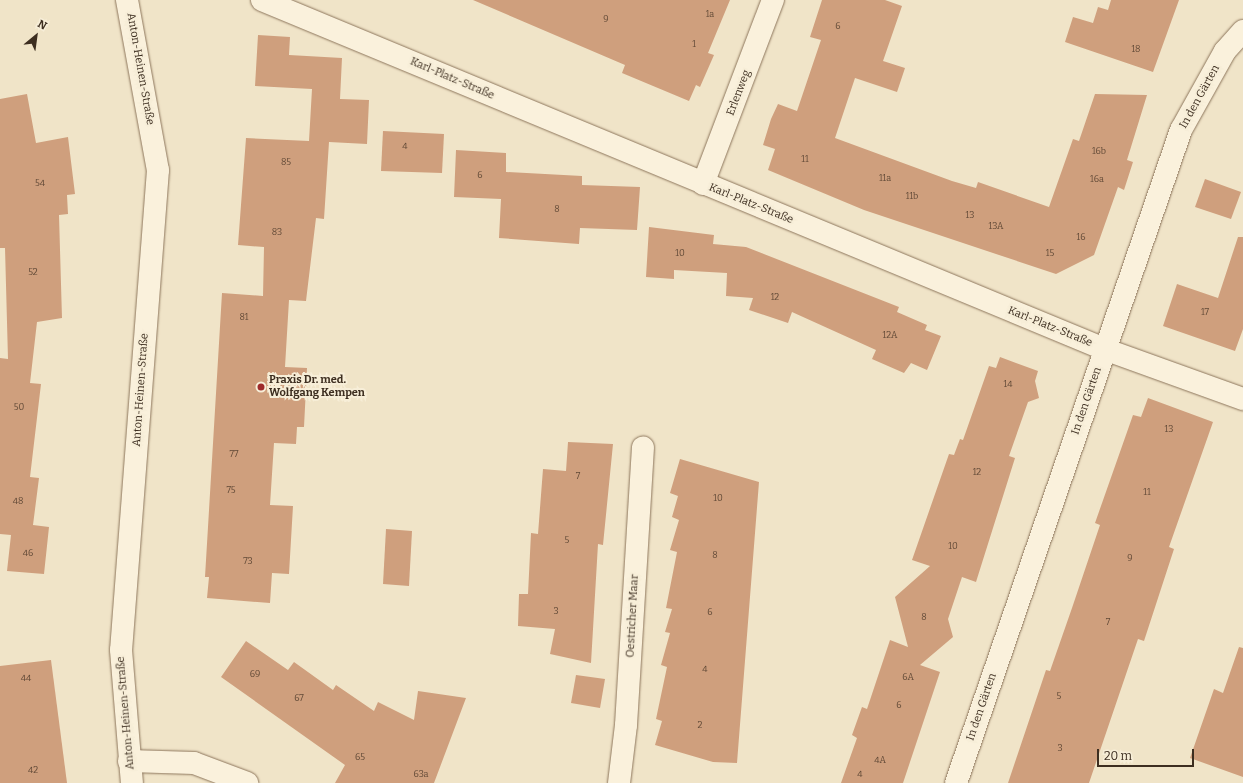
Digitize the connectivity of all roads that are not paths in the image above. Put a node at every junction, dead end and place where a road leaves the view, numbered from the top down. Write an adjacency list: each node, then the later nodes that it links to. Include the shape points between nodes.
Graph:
1 (127, 0): 9 (street, Anton-Heinen-Straße, via 158,170 121,650)
2 (262, 0): 5 (street, Karl-Platz-Straße)
3 (773, 0): 5 (street, Erlenweg)
4 (1243, 30): 6 (street, In den Gärten, via 1225,52 1181,130)
5 (703, 184): 6 (street, Karl-Platz-Straße)
6 (1104, 349): 7 (street, Karl-Platz-Straße); 13 (street, In den Gärten)
7 (1243, 399)
8 (643, 448): 12 (street, Oestricher Maar, via 626,725)
9 (129, 761): 10 (street, Anton-Heinen-Straße); 11 (street, via 194,762)
10 (132, 783)
11 (247, 783)
12 (619, 783)
13 (956, 783)

